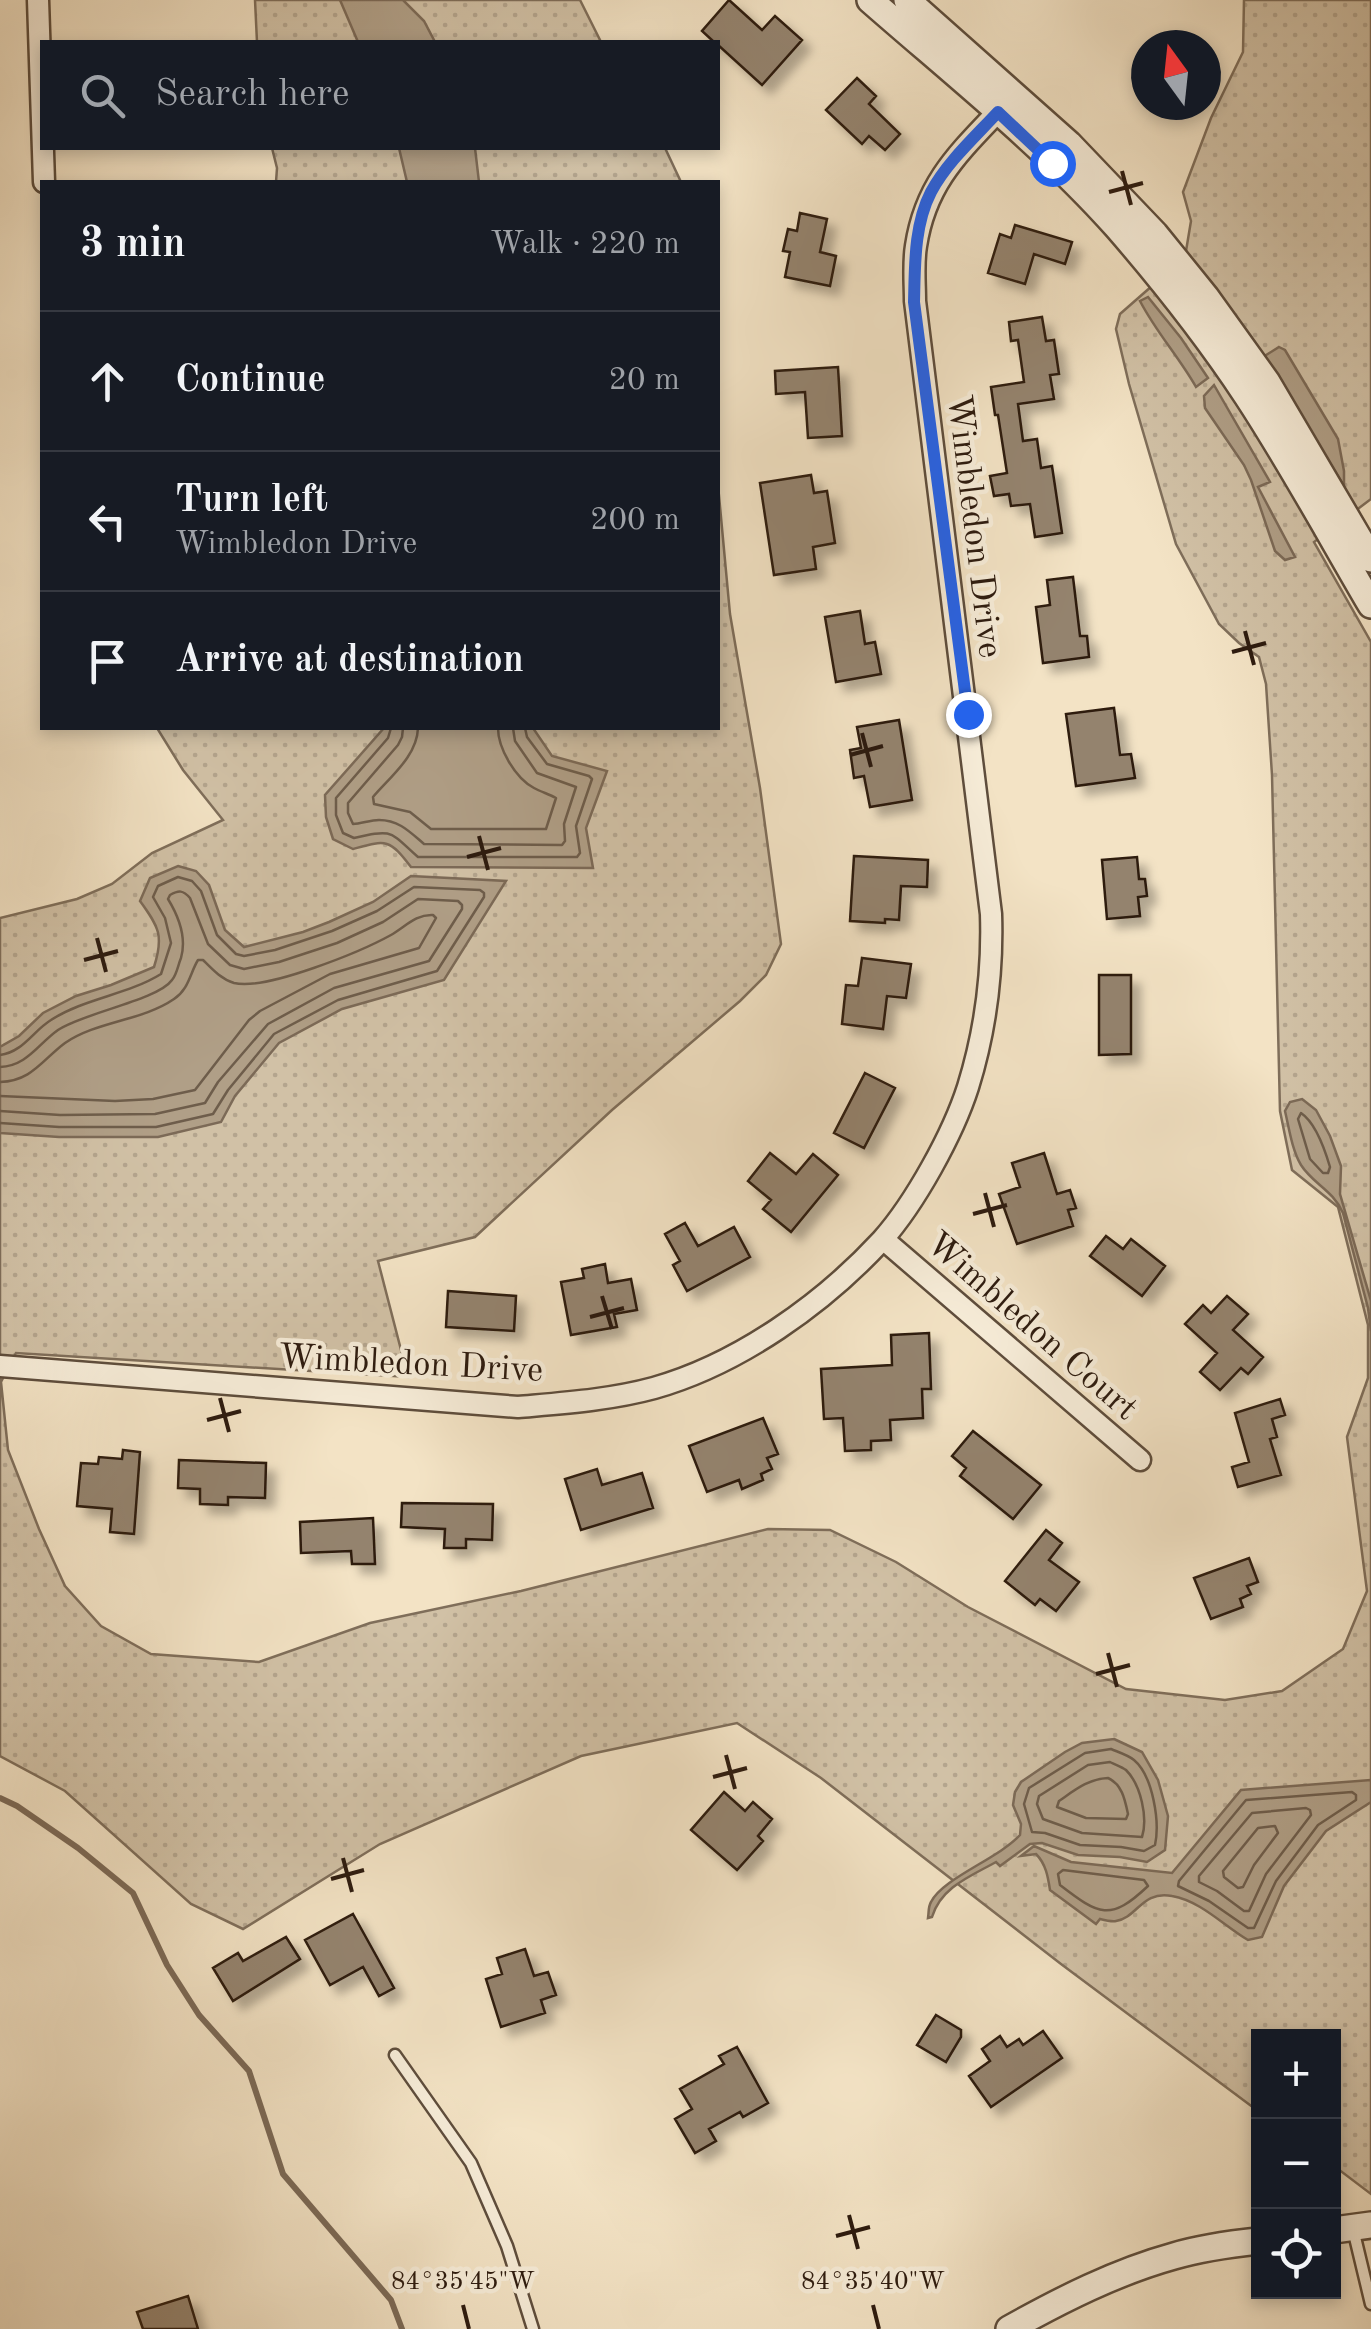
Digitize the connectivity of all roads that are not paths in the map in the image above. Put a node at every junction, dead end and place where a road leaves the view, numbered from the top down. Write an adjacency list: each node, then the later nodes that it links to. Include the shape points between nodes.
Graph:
1 (38, 0): 4 (street)
2 (870, 0): 5 (street)
3 (908, 0): 5 (street)
4 (40, 61)
5 (1006, 103): 8 (street, via 1110,184 1206,296 1267,382); 9 (street, via 1188,314 1247,396); 10 (street, Wimbledon Drive, via 931,192 915,250 914,302 993,964 967,1091 944,1144)
6 (43, 150): 7 (street)
7 (44, 180)
8 (1371, 559)
9 (1371, 605)
10 (883, 1239): 11 (street, Wimbledon Drive, via 810,1307 762,1340 656,1388 602,1399 518,1407); 12 (street, Wimbledon Court)
11 (0, 1366)
12 (1140, 1460)
13 (395, 2055): 18 (lane, via 470,2163 507,2246)
14 (1352, 2228): 16 (lane)
15 (1251, 2241): 17 (street, via 1156,2262)
16 (1371, 2304)
17 (1022, 2326)
18 (533, 2329)

